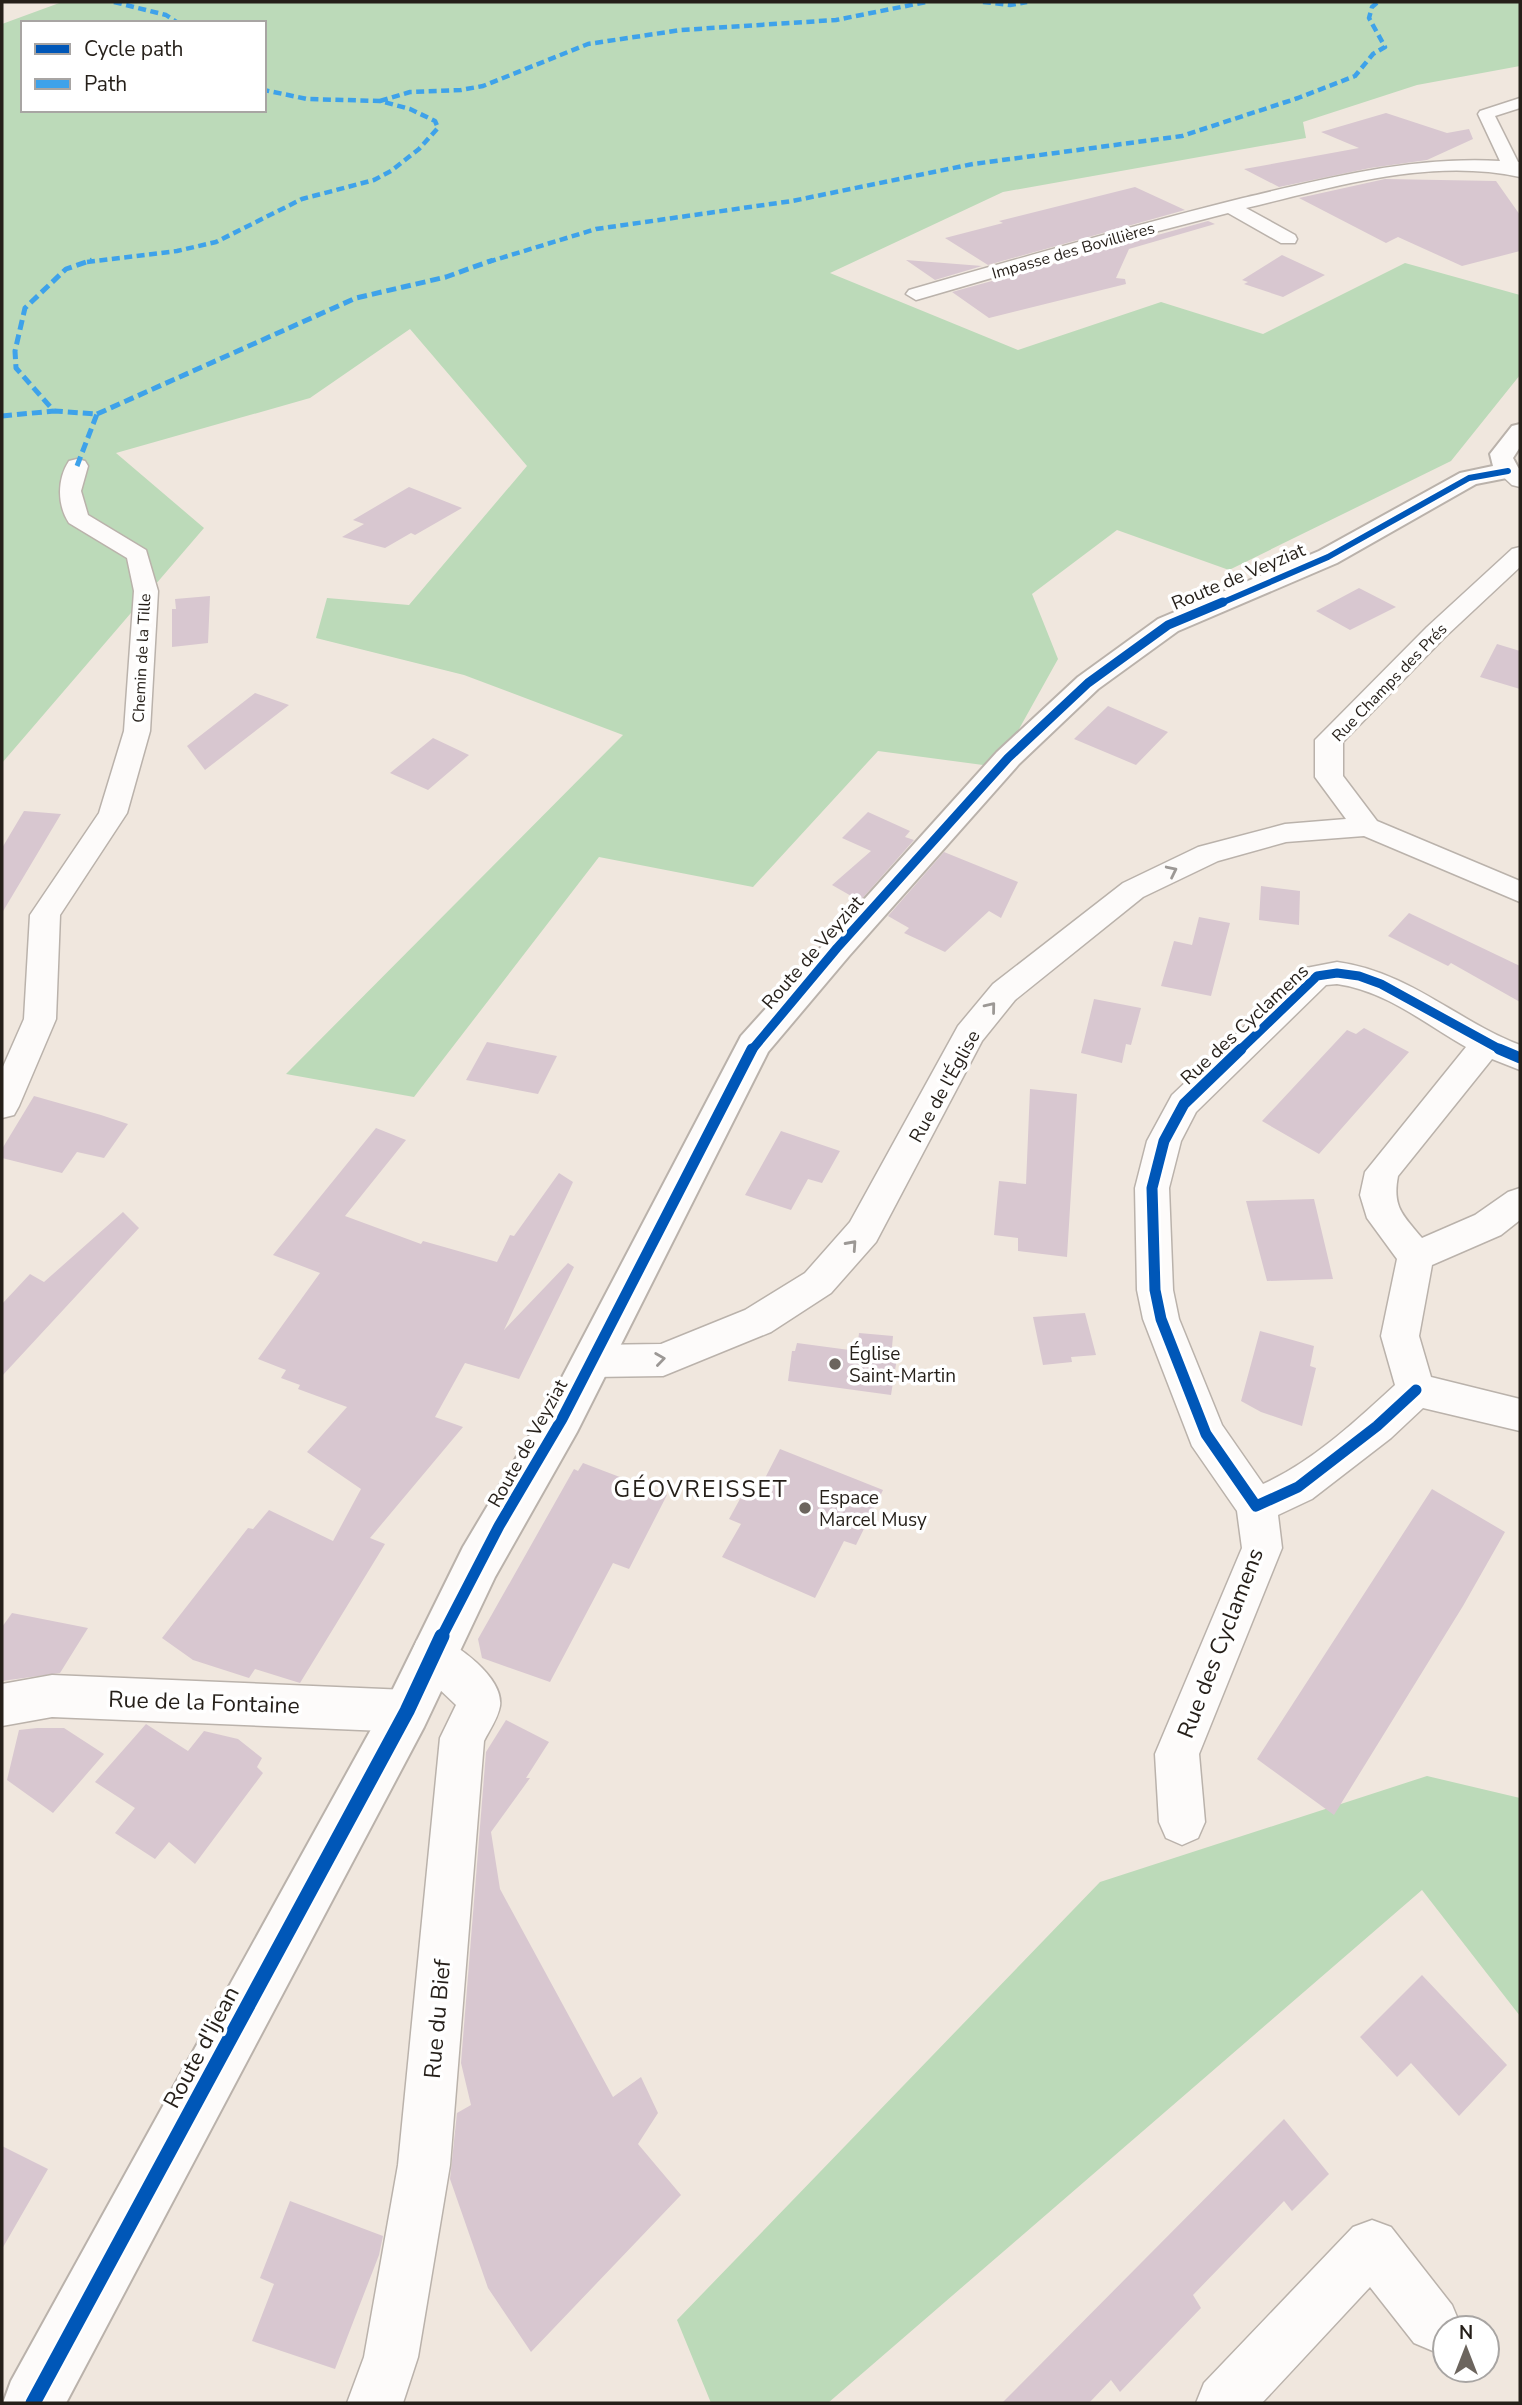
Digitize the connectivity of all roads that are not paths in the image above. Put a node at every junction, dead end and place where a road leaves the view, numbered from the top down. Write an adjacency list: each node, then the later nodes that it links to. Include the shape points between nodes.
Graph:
1 (1520, 103): 2 (street, via 1486,114)
2 (1518, 169): 3 (street, Impasse des Bovillières, via 1447,167 1360,175)
3 (1230, 207): 4 (street); 5 (street, Impasse des Bovillières)
4 (1288, 239)
5 (916, 294)
6 (1520, 431): 8 (street, Route de Veyziat, via 1501,458)
7 (77, 466): 14 (street, Chemin de la Tille, via 70,491 77,518 138,555 141,567 146,591 137,731 113,813 45,915 40,1019)
8 (1514, 476): 17 (street, Route de Veyziat, via 1469,478 1328,557 1168,625 1088,682 1008,758 754,1045)
9 (1520, 554): 10 (street, Rue Champs des Prés, via 1329,740 1329,777)
10 (1367, 827): 11 (street); 17 (street, Rue de l'Église, one-way to 10, via 663,1360 758,1321 818,1283 863,1232 969,1034 1004,992 1133,890 1208,854 1285,833)
11 (1520, 891)
12 (1486, 1044): 13 (street, Rue des Cyclamens); 16 (street, via 1382,1172 1377,1195 1385,1218); 20 (street, Rue des Cyclamens, via 1378,982 1329,972 1317,976 1184,1104 1164,1141 1152,1188 1155,1290 1161,1320 1206,1434)
13 (1520, 1058)
14 (2, 1106)
15 (1520, 1202): 16 (street, via 1488,1225)
16 (1416, 1256): 18 (street, via 1400,1336)
17 (592, 1361): 21 (street, Route de Veyziat)
18 (1416, 1390): 19 (street); 20 (street, via 1298,1487)
19 (1520, 1415)
20 (1256, 1506): 24 (street, Rue des Cyclamens, via 1262,1548 1177,1754)
21 (432, 1654): 23 (street, Route de Veyziat); 27 (street, Rue du Bief, via 478,1694 478,1708 462,1738 424,2165 391,2357)
22 (2, 1705): 23 (street, Rue de la Fontaine, via 52,1696)
23 (407, 1711): 26 (street, Route d'Ijean)
24 (1182, 1822)
25 (1431, 2320): 28 (street, via 1372,2246)
26 (33, 2403)
27 (375, 2403)
28 (1224, 2403)

